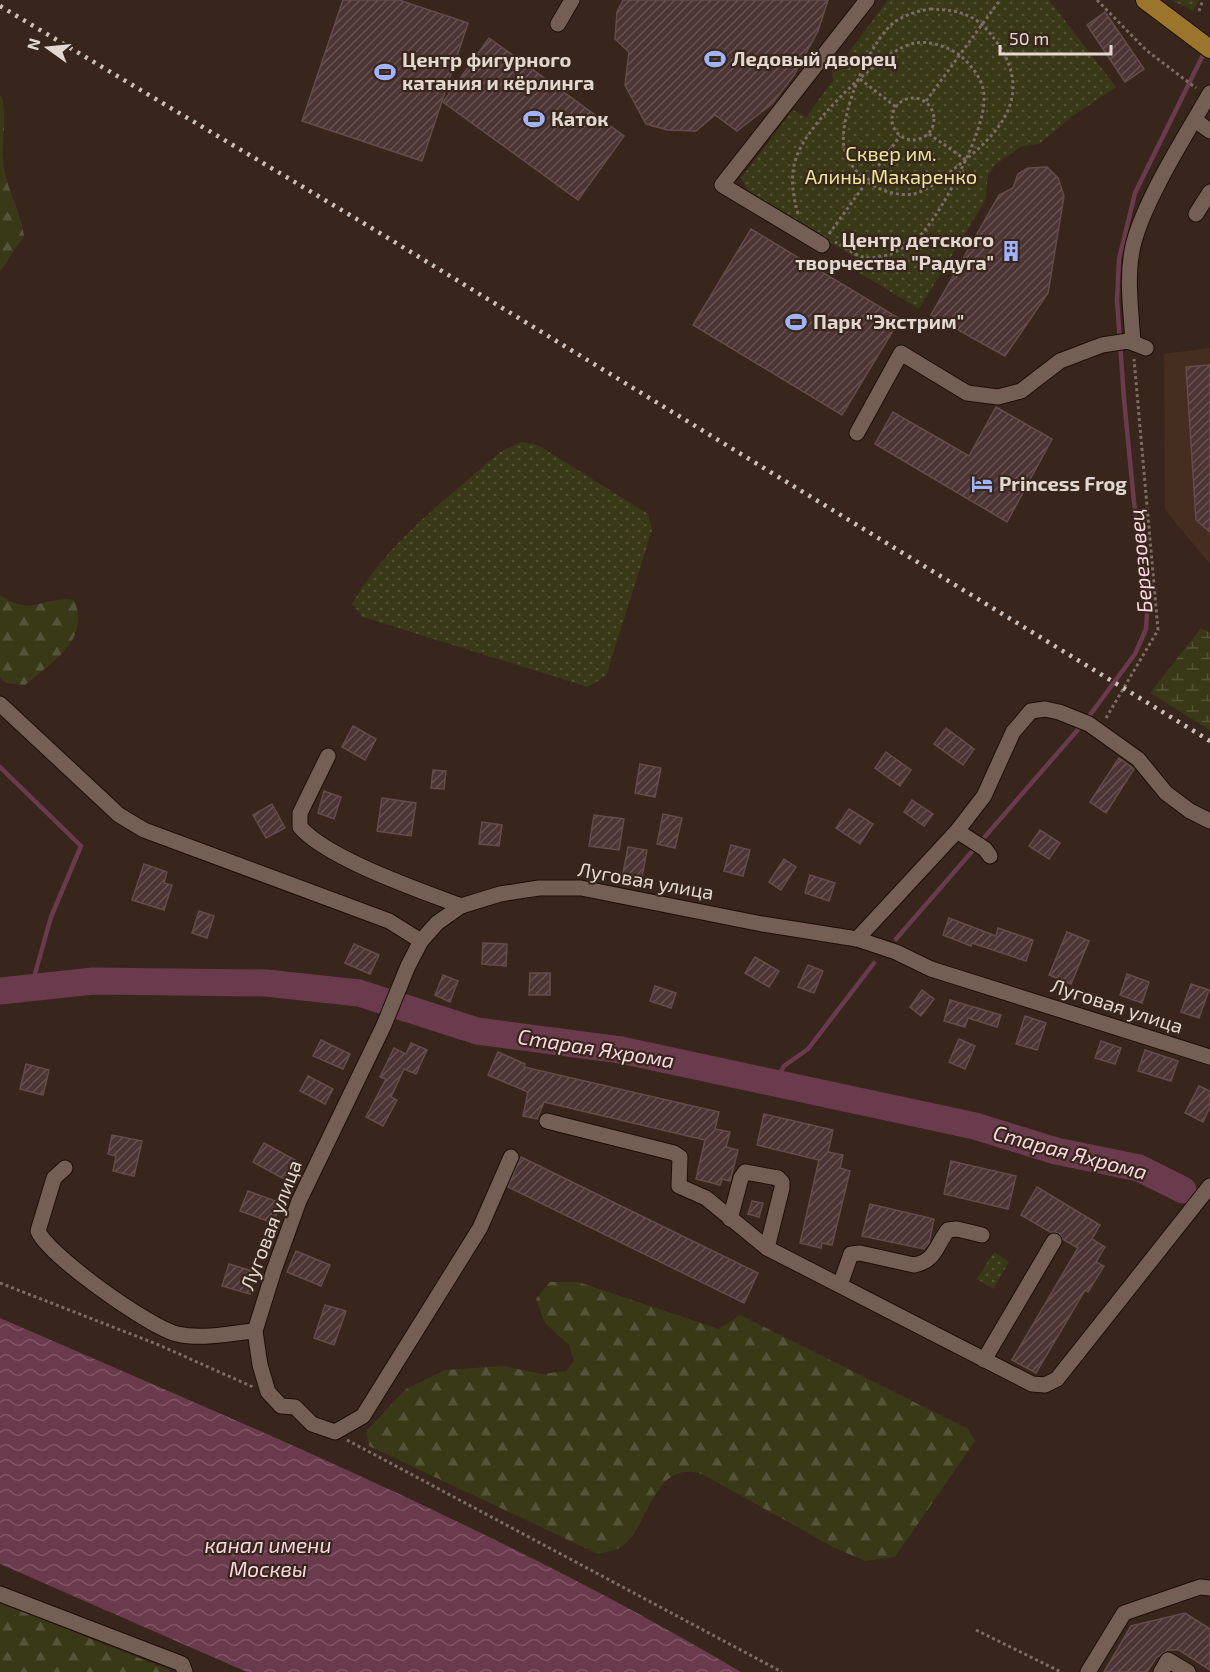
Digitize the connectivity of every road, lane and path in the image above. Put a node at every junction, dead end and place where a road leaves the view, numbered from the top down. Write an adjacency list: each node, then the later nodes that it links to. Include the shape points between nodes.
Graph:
1 (572, 0): 9 (street)
2 (867, 0): 26 (street, via 722,185)
3 (1000, 0): 8 (path)
4 (1097, 0): 13 (path, via 1146,50)
5 (1145, 0): 10 (main road)
6 (1203, 0): 7 (path)
7 (1199, 11)
8 (983, 23): 11 (path); 12 (path, via 953,10 911,13 895,21 881,35 867,55); 21 (path, via 1012,66 1012,93 998,131)
9 (558, 24)
10 (1205, 45)
11 (961, 55): 12 (path, via 929,43 914,43); 15 (path); 21 (path, via 983,86 984,101)
12 (860, 79): 16 (path); 22 (path, via 849,107 844,147 850,163); 25 (path, via 820,119 794,160 792,184)
13 (1194, 87)
14 (1210, 93): 17 (street)
15 (926, 101): 16 (path, via 912,98); 19 (path, via 935,117)
16 (896, 107): 20 (path, via 892,118)
17 (1195, 120): 18 (street); 27 (street, via 1153,198 1134,244 1129,276)
18 (1210, 131)
19 (929, 134): 20 (path, via 918,140); 21 (path)
20 (900, 136): 22 (path)
21 (966, 160): 22 (path, via 912,194 894,193); 22 (path, via 923,232 902,248 863,257 827,237)
22 (868, 182)
23 (1210, 192): 24 (street)
24 (1196, 214)
25 (801, 223)
26 (822, 245)
27 (1136, 344): 28 (street, via 1102,345 1060,361 1021,391 998,397 967,393 901,353); 30 (path, via 1158,630 1109,715)
28 (857, 433)
29 (0, 704): 37 (street, via 119,815 144,830 389,921)
30 (1088, 724): 32 (street, via 1138,759 1166,794); 33 (street, via 1045,709 1031,711 1013,732 984,795)
31 (328, 756): 35 (street, via 300,813 300,827 312,841 402,884)
32 (1210, 821)
33 (957, 831): 34 (street); 36 (street)
34 (983, 849)
35 (461, 906): 36 (street, Луговая улица, via 539,888 580,888); 37 (street, Луговая улица, via 437,923)
36 (857, 939): 38 (street, Луговая улица, via 896,951 931,969)
37 (421, 941): 49 (street, Луговая улица, via 299,1201)
38 (1210, 1057)
39 (547, 1121): 43 (street, via 674,1153 680,1157 679,1186 706,1198)
40 (511, 1157): 52 (street, via 480,1228 397,1364 363,1416)
41 (65, 1168): 49 (street, via 54,1178 38,1231 42,1240 68,1264 157,1327 176,1334)
42 (1210, 1186): 50 (street, via 1057,1379 1045,1385 1032,1384)
43 (730, 1219): 46 (street); 46 (street, via 745,1172 778,1178 782,1188)
44 (982, 1235): 48 (street, via 948,1230 937,1252 922,1264 851,1254)
45 (1054, 1241): 50 (street)
46 (767, 1248): 48 (street)
47 (0, 1283): 51 (path, via 159,1345)
48 (840, 1285): 50 (street)
49 (255, 1330): 51 (street, via 260,1365)
50 (984, 1360)
51 (272, 1396): 52 (street, via 281,1406 295,1407 312,1424)
52 (335, 1432): 58 (path)
53 (1210, 1588): 61 (street, via 1200,1587 1124,1613)
54 (0, 1594): 57 (street, via 182,1664)
55 (976, 1630): 56 (path)
56 (1047, 1667): 59 (path); 60 (path)
57 (185, 1672)
58 (782, 1672)
59 (1045, 1672)
60 (1061, 1672)
61 (1088, 1672)
62 (1161, 1672): 63 (street, via 1168,1660)
63 (1188, 1672)

